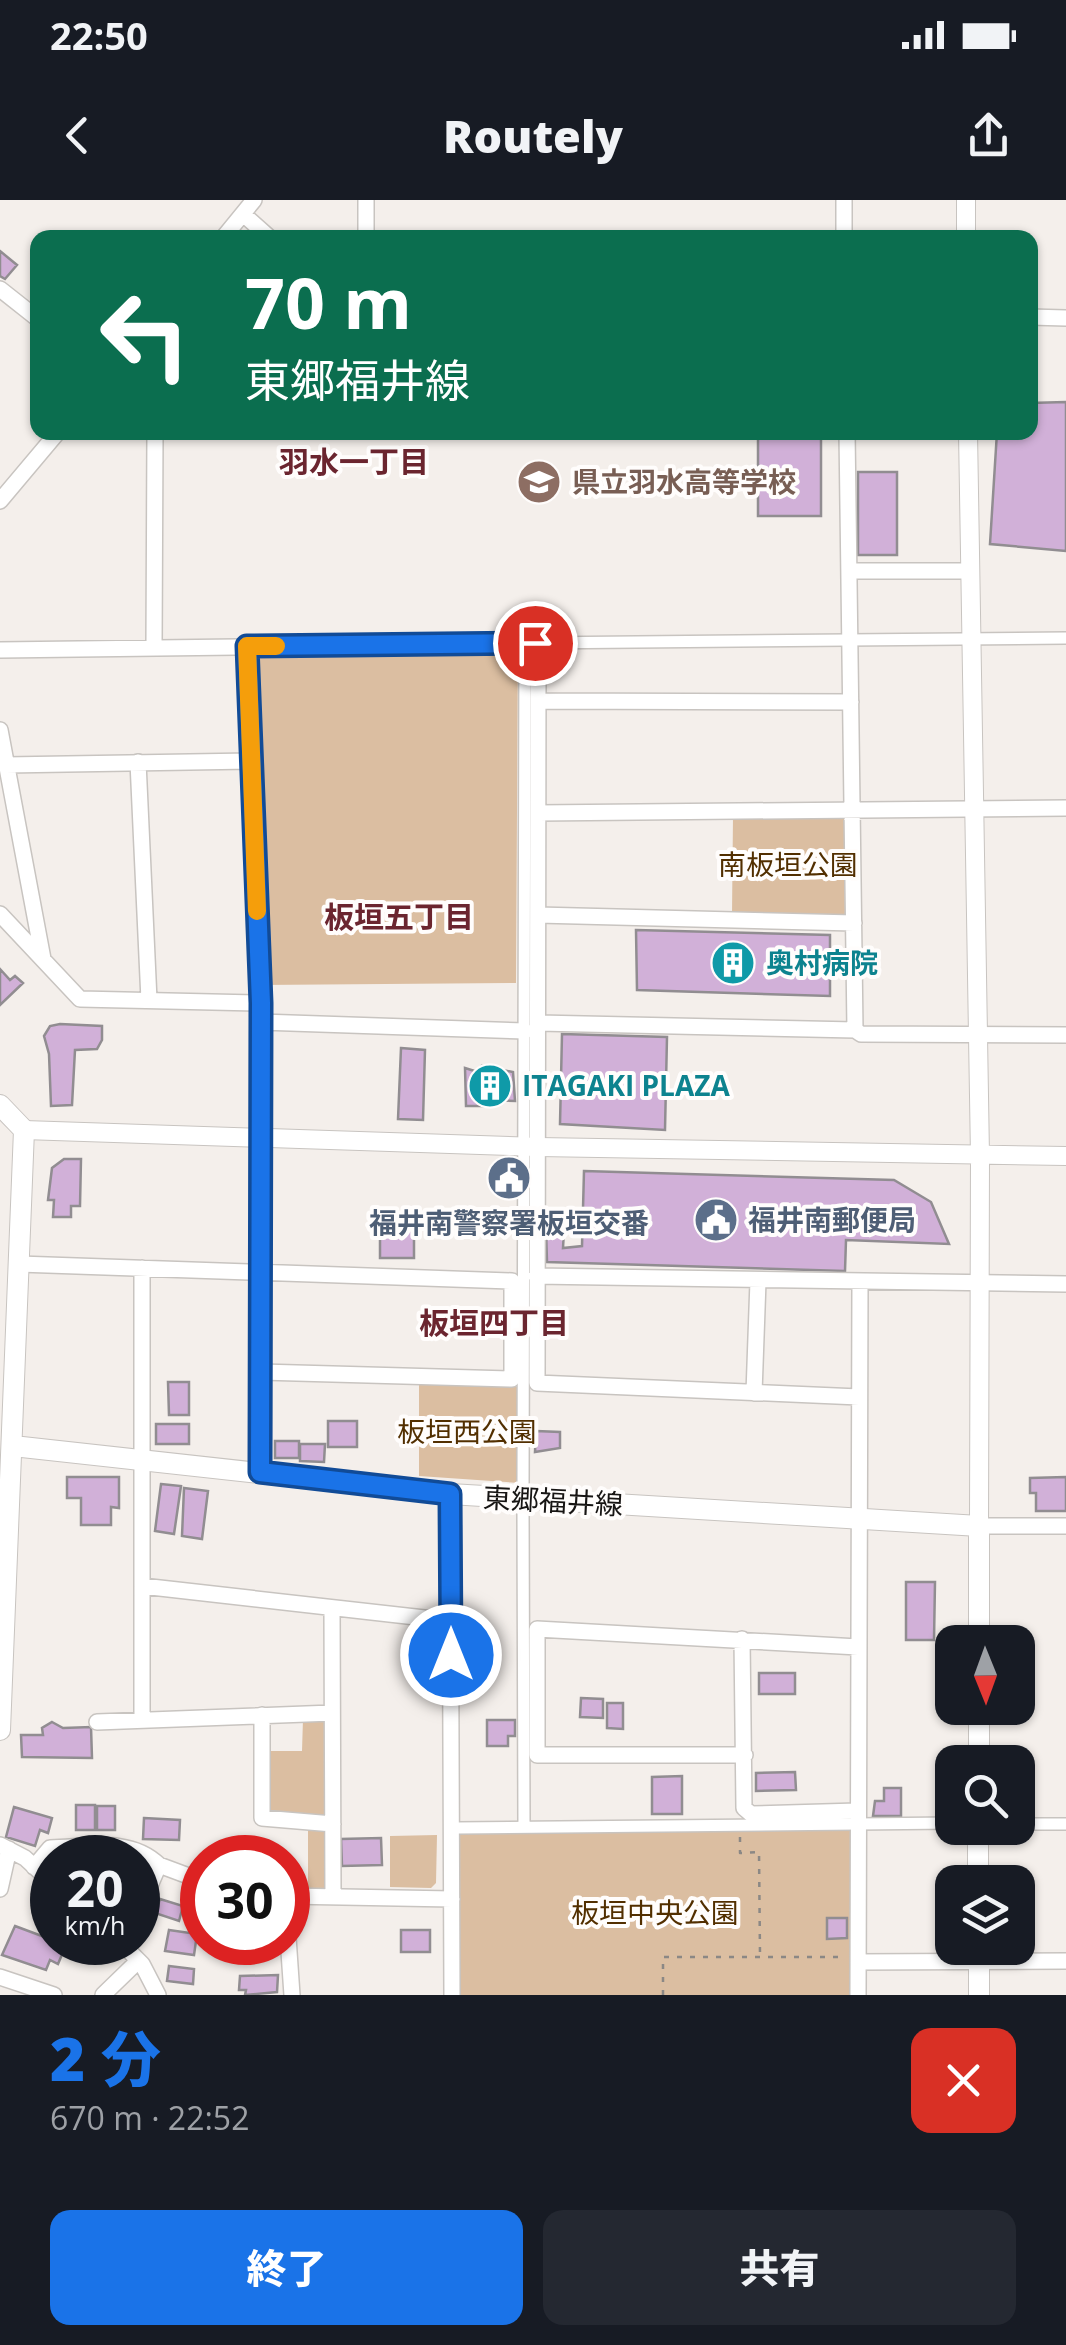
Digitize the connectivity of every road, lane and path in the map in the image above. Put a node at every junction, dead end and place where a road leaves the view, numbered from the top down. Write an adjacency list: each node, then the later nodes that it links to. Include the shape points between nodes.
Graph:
1 (254, 200): 5 (street)
2 (366, 200): 8 (street)
3 (844, 200): 9 (street)
4 (966, 200): 10 (street)
5 (243, 214): 6 (street); 7 (street)
6 (229, 230)
7 (261, 230)
8 (366, 230)
9 (844, 230)
10 (966, 230)
11 (0, 290): 12 (street)
12 (30, 313)
13 (1038, 317): 14 (street)
14 (1066, 318)
15 (51, 440): 19 (street)
16 (155, 440): 28 (street)
17 (847, 440): 21 (street)
18 (968, 440): 20 (street)
19 (0, 500)
20 (971, 570): 21 (street); 23 (street)
21 (849, 571): 25 (street)
22 (530, 621): 26 (street)
23 (972, 638): 24 (street); 25 (street); 37 (street)
24 (1066, 638)
25 (850, 640): 26 (street); 31 (street)
26 (530, 642): 27 (street); 30 (street); 47 (street)
27 (247, 646): 28 (street); 33 (street)
28 (154, 648): 29 (street)
29 (0, 650)
30 (538, 701): 31 (street); 39 (street)
31 (851, 702): 38 (street)
32 (0, 730): 35 (street)
33 (251, 761): 34 (street); 45 (street)
34 (138, 762): 35 (street); 44 (street)
35 (6, 765): 43 (street)
36 (1066, 808): 37 (street)
37 (974, 810): 38 (street); 50 (street)
38 (852, 812): 39 (street); 42 (street)
39 (538, 813): 41 (street)
40 (0, 914): 43 (street)
41 (538, 915): 42 (street); 47 (street)
42 (854, 923): 48 (street)
43 (43, 959): 44 (street, via 80,999)
44 (148, 1000): 45 (street)
45 (261, 1003): 46 (street)
46 (261, 1022): 47 (street); 53 (street)
47 (532, 1027): 48 (street); 54 (street)
48 (856, 1030): 50 (street)
49 (1066, 1035): 50 (street)
50 (976, 1036): 55 (street)
51 (0, 1105): 52 (main road)
52 (24, 1130): 53 (street); 57 (main road)
53 (261, 1138): 54 (street); 59 (street)
54 (531, 1147): 55 (street); 60 (street); 71 (street)
55 (980, 1156): 56 (street); 64 (street)
56 (1066, 1156)
57 (19, 1264): 58 (street); 68 (main road)
58 (142, 1268): 59 (street); 69 (street)
59 (263, 1272): 65 (street); 65 (street, via 512,1281 512,1379)
60 (536, 1276): 61 (street); 66 (street, via 537,1382)
61 (758, 1281): 62 (street); 66 (street)
62 (860, 1283): 64 (street); 67 (street)
63 (1066, 1284): 64 (street)
64 (981, 1285): 75 (street)
65 (261, 1372): 70 (street)
66 (754, 1393): 67 (street)
67 (859, 1398): 74 (street)
68 (6, 1445): 69 (main road, 東郷福井線); 83 (main road)
69 (142, 1458): 70 (main road, 東郷福井線); 77 (street)
70 (260, 1472): 72 (main road, 東郷福井線)
71 (523, 1490)
72 (450, 1494): 74 (main road, 東郷福井線); 79 (street)
73 (523, 1510): 96 (street)
74 (858, 1519): 75 (main road, 東郷福井線); 82 (street)
75 (979, 1526): 76 (street); 80 (main road)
76 (1066, 1526)
77 (142, 1586): 78 (street); 86 (street)
78 (332, 1609): 79 (street); 84 (street)
79 (451, 1621): 103 (street)
80 (979, 1625)
81 (742, 1639): 82 (street); 89 (street); 89 (street, via 537,1629 537,1756)
82 (858, 1647): 90 (street)
83 (2, 1662): 88 (main road)
84 (332, 1713): 85 (street); 92 (street)
85 (262, 1715): 86 (street); 92 (street, via 262,1818)
86 (142, 1720): 87 (street)
87 (96, 1722)
88 (0, 1730)
89 (744, 1756): 90 (street, via 744,1808 750,1814)
90 (857, 1818): 91 (street); 95 (street); 106 (street)
91 (935, 1823)
92 (332, 1824): 102 (street)
93 (1035, 1824): 94 (street)
94 (1066, 1824)
95 (740, 1825): 96 (street); 105 (path, via 740,1852 759,1852)
96 (524, 1826): 97 (street)
97 (457, 1828)
98 (4, 1847): 99 (street); 100 (street)
99 (30, 1863)
100 (0, 1889)
101 (310, 1896): 102 (street)
102 (332, 1897): 103 (street)
103 (452, 1898): 118 (street)
104 (935, 1956): 106 (street)
105 (760, 1957): 106 (path); 119 (path, via 663,1957)
106 (855, 1959): 120 (street)
107 (1035, 1959): 108 (street)
108 (1066, 1961)
109 (133, 1965): 115 (street)
110 (141, 1965): 116 (street)
111 (290, 1965): 117 (street)
112 (978, 1965): 121 (main road)
113 (0, 1978): 114 (street)
114 (54, 1995)
115 (103, 1995)
116 (158, 1995)
117 (292, 1995)
118 (452, 1995)
119 (663, 1995)
120 (858, 1995)
121 (979, 1995)

